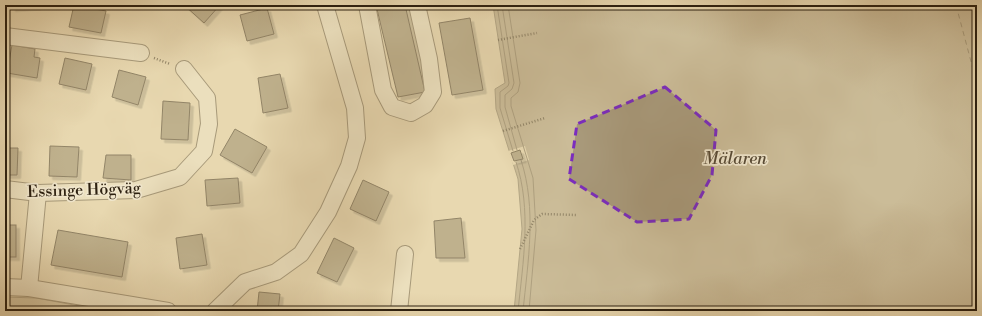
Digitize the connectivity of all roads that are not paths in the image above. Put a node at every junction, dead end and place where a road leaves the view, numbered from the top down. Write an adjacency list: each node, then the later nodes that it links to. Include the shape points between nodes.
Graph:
1 (325, 5): 13 (street, via 355,108 357,138 349,166 328,212 301,254 276,272 245,282)
2 (367, 5): 3 (street, via 383,90 392,107 411,113 425,105 433,92 429,59)
3 (417, 5)
4 (5, 36): 5 (street)
5 (141, 53)
6 (184, 69): 8 (street, Essinge Högväg, via 207,98 209,124 204,151 180,177 136,190)
7 (5, 189): 8 (street, Essinge Högväg)
8 (38, 193): 11 (street)
9 (405, 254): 14 (street)
10 (5, 287): 11 (street)
11 (29, 288): 12 (street)
12 (160, 310)
13 (214, 311)
14 (400, 311)

